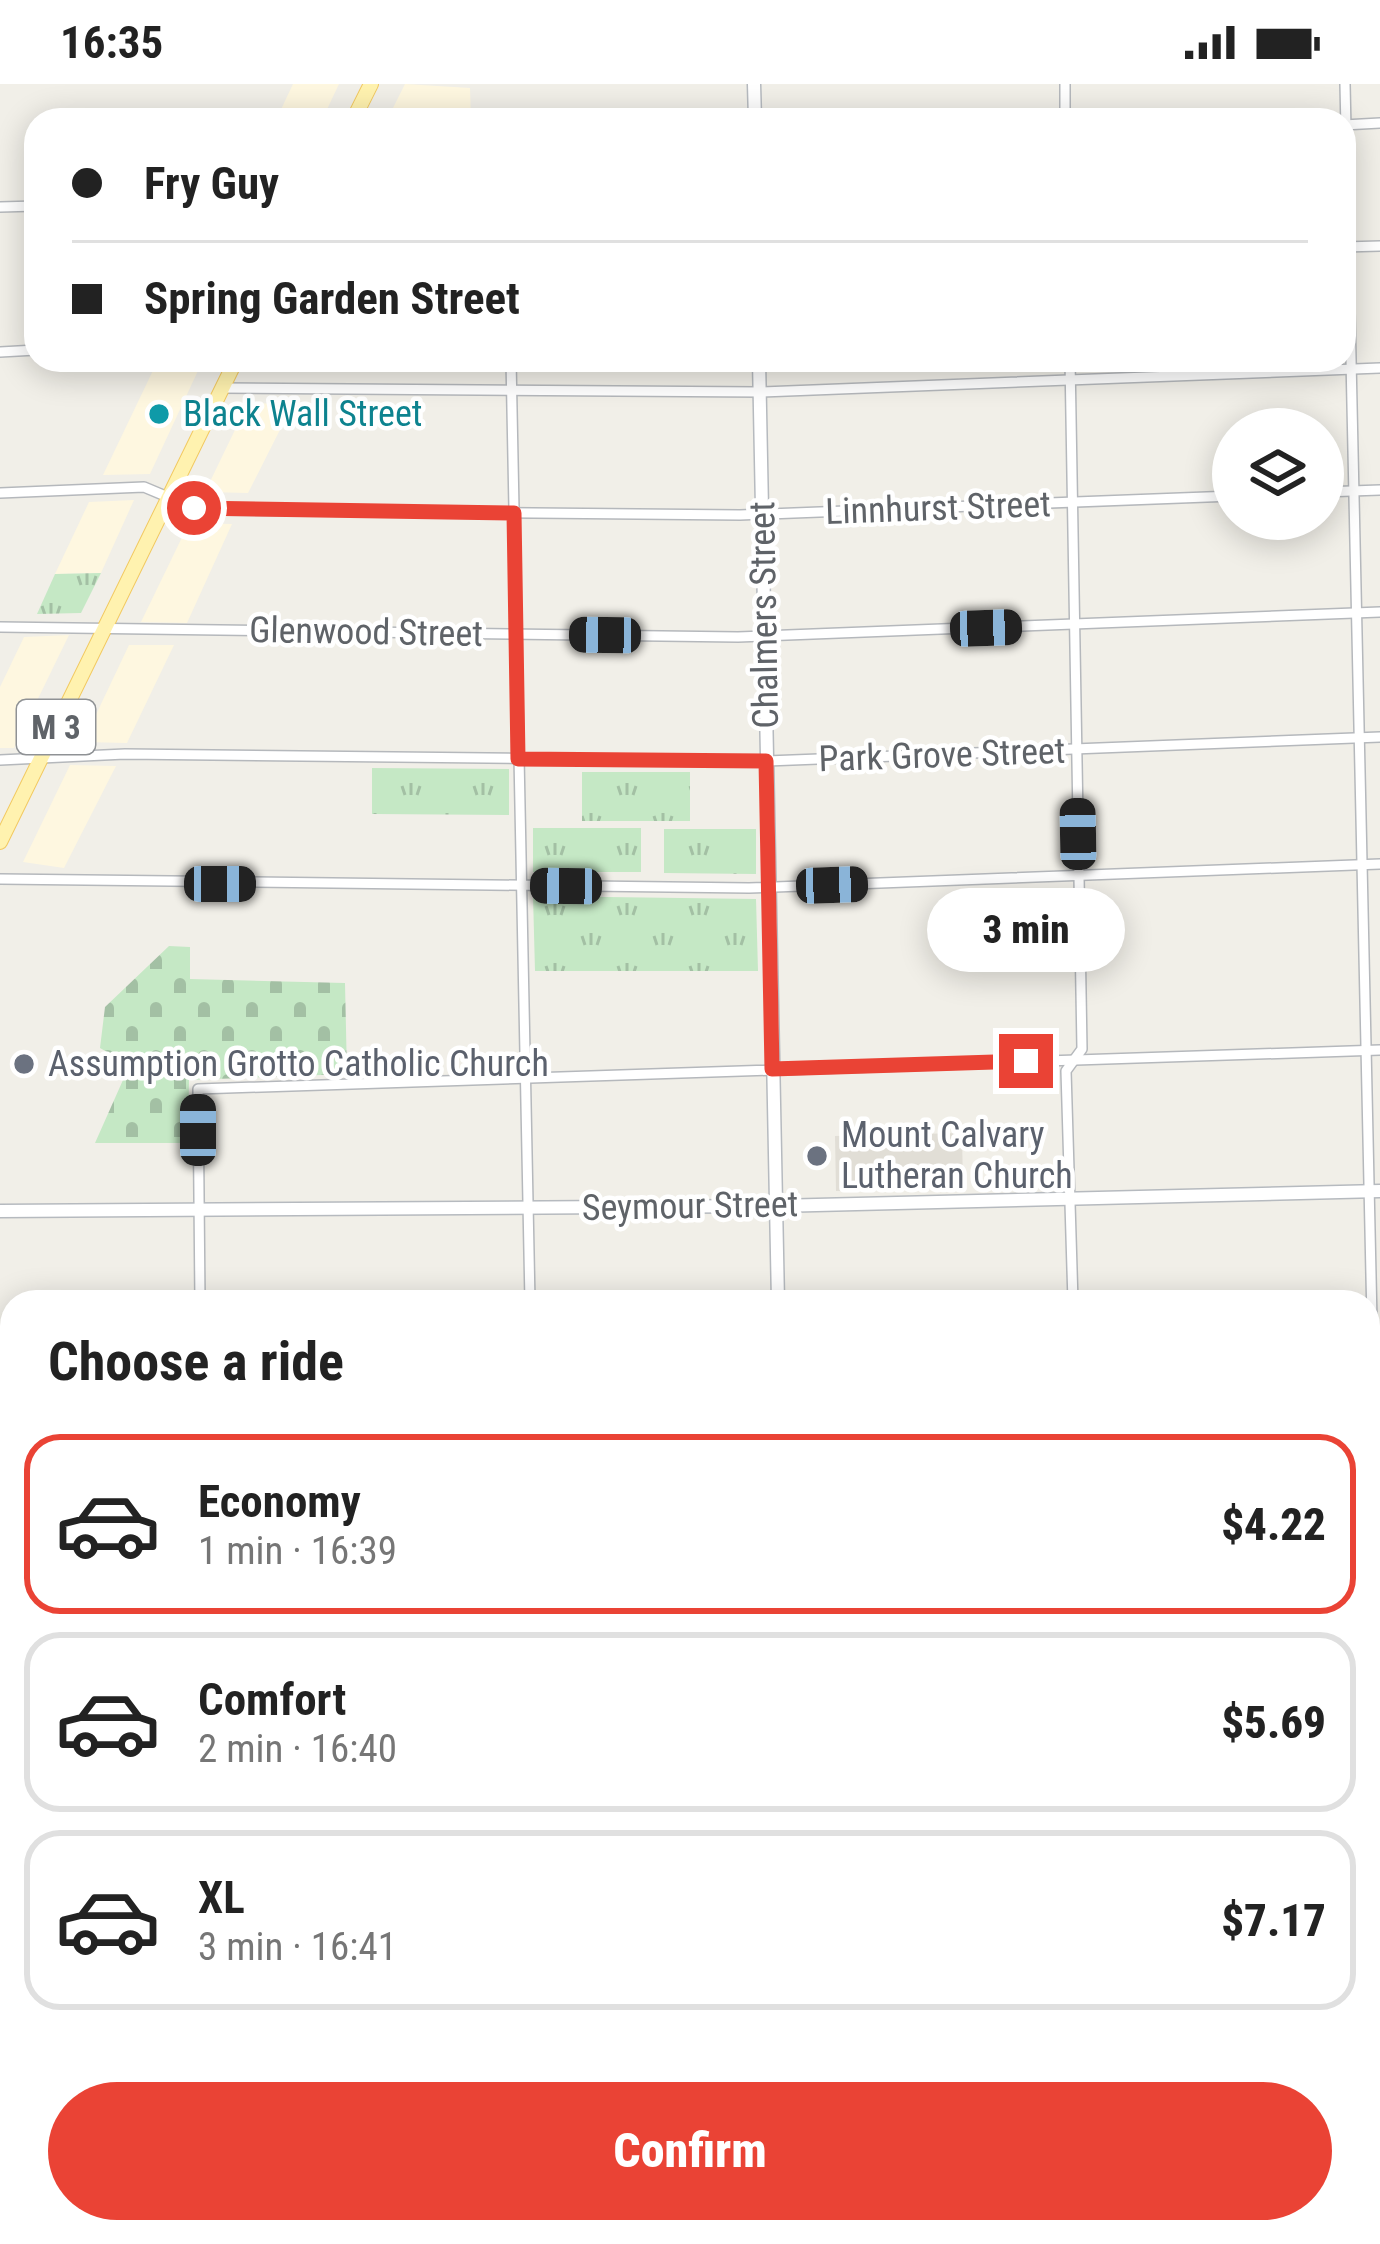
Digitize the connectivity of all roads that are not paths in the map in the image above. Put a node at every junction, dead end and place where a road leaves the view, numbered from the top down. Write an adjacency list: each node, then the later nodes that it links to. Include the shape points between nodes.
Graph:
1 (230, 372): 8 (main road, M 3)
2 (512, 372): 9 (street)
3 (759, 372): 10 (street, Chalmers Street)
4 (1070, 372): 7 (street)
5 (1280, 372): 7 (street)
6 (1350, 372): 13 (street)
7 (1070, 381): 10 (street); 17 (street)
8 (222, 388): 9 (street); 16 (main road, M 3)
9 (512, 391): 10 (street); 18 (street)
10 (760, 392): 19 (street, Chalmers Street)
11 (1380, 490): 13 (street)
12 (1344, 491): 13 (street)
13 (1352, 491): 21 (street)
14 (0, 494): 16 (street, Linnhurst Street, via 144,488)
15 (1212, 497): 17 (street, Linnhurst Street)
16 (168, 498): 18 (street, Linnhurst Street, via 217,510); 24 (main road, M 3)
17 (1072, 503): 19 (street, Linnhurst Street); 22 (street)
18 (514, 513): 19 (street, Linnhurst Street); 25 (street)
19 (762, 514): 26 (street, Chalmers Street)
20 (1380, 612): 21 (street, Glenwood Street)
21 (1354, 614): 22 (street, Glenwood Street); 28 (street)
22 (1074, 626): 26 (street, Glenwood Street); 29 (street)
23 (0, 628): 24 (street, Glenwood Street)
24 (105, 628): 25 (street, Glenwood Street); 30 (main road, M 3)
25 (516, 634): 26 (street, Glenwood Street); 31 (street)
26 (764, 636): 33 (street, Chalmers Street)
27 (1380, 737): 28 (street, Park Grove Street)
28 (1357, 738): 29 (street, Park Grove Street); 36 (street)
29 (1076, 750): 33 (street, Park Grove Street); 37 (street)
30 (41, 757): 31 (street, Park Grove Street); 32 (street, Park Grove Street); 34 (main road, M 3)
31 (518, 759): 33 (street, Park Grove Street); 39 (street)
32 (0, 760)
33 (766, 761): 40 (street, Chalmers Street)
34 (0, 842)
35 (1380, 864): 36 (street)
36 (1359, 865): 37 (street); 42 (street)
37 (1079, 876): 40 (street); 43 (street, via 1082,1049)
38 (0, 880): 39 (street)
39 (520, 886): 40 (street); 45 (street)
40 (769, 887): 44 (street, Chalmers Street)
41 (1380, 1050): 42 (street)
42 (1363, 1051): 43 (street); 46 (street)
43 (1074, 1060): 44 (street); 47 (street, via 1066,1071)
44 (772, 1069): 45 (street); 48 (street, Chalmers Street)
45 (524, 1076): 49 (street); 51 (street, via 198,1089)
46 (1373, 1191): 47 (street, Seymour Street); 56 (street)
47 (1070, 1199): 48 (street, Seymour Street); 55 (street)
48 (776, 1206): 49 (street, Seymour Street); 54 (street, Chalmers Street)
49 (528, 1208): 51 (street, Seymour Street); 53 (street)
50 (0, 1211): 51 (street, Seymour Street)
51 (199, 1211): 52 (street)
52 (200, 1290)
53 (530, 1290)
54 (778, 1290)
55 (1073, 1290)
56 (1373, 1290)

